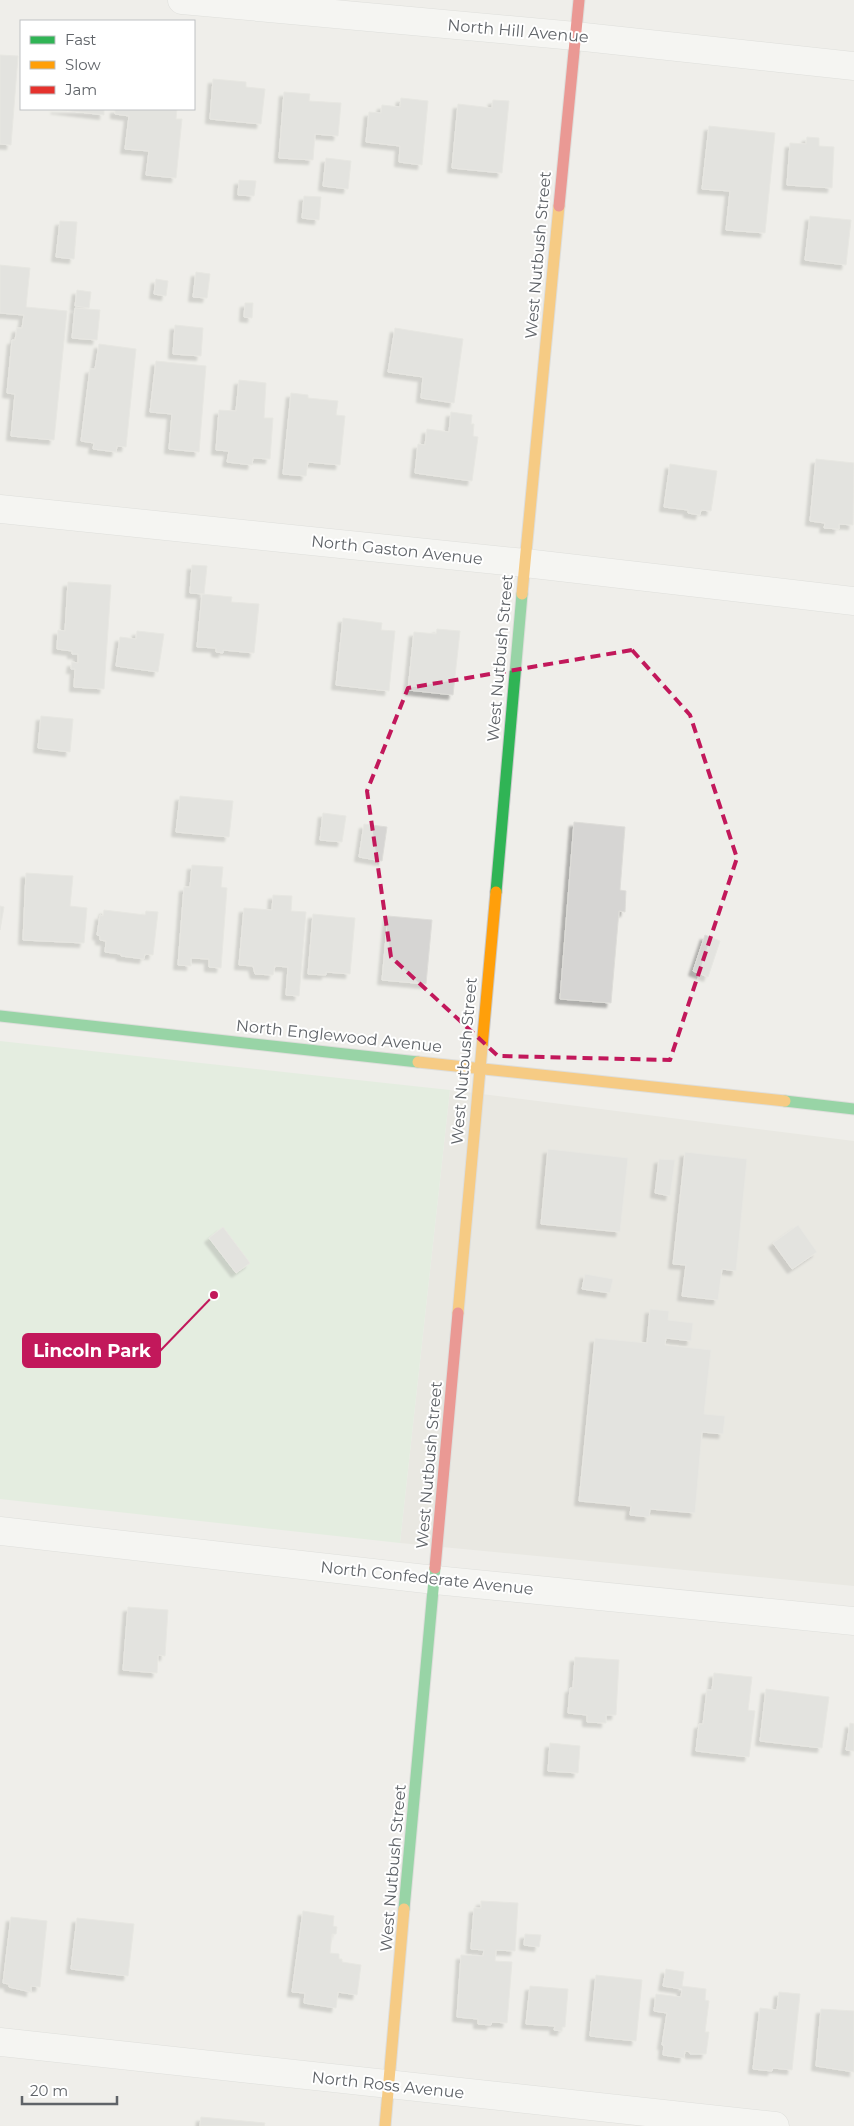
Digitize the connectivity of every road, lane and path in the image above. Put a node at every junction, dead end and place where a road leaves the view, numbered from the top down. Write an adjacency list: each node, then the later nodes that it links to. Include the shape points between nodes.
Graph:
1 (182, 0): 3 (street, North Hill Avenue)
2 (579, 0): 3 (street, West Nutbush Street)
3 (575, 36): 4 (street, North Hill Avenue); 6 (street, West Nutbush Street)
4 (854, 66)
5 (0, 509): 6 (street, North Gaston Avenue)
6 (525, 563): 7 (street, North Gaston Avenue); 9 (street, West Nutbush Street)
7 (854, 601)
8 (0, 1016): 9 (street, North Englewood Avenue)
9 (479, 1067): 10 (street, North Englewood Avenue); 12 (street, West Nutbush Street)
10 (854, 1109)
11 (0, 1530): 12 (street, North Confederate Avenue)
12 (436, 1580): 13 (street, North Confederate Avenue); 15 (street, West Nutbush Street)
13 (854, 1621)
14 (0, 2042): 15 (street, North Ross Avenue)
15 (390, 2085): 16 (street, West Nutbush Street); 17 (street, North Ross Avenue)
16 (385, 2126)
17 (775, 2126)

